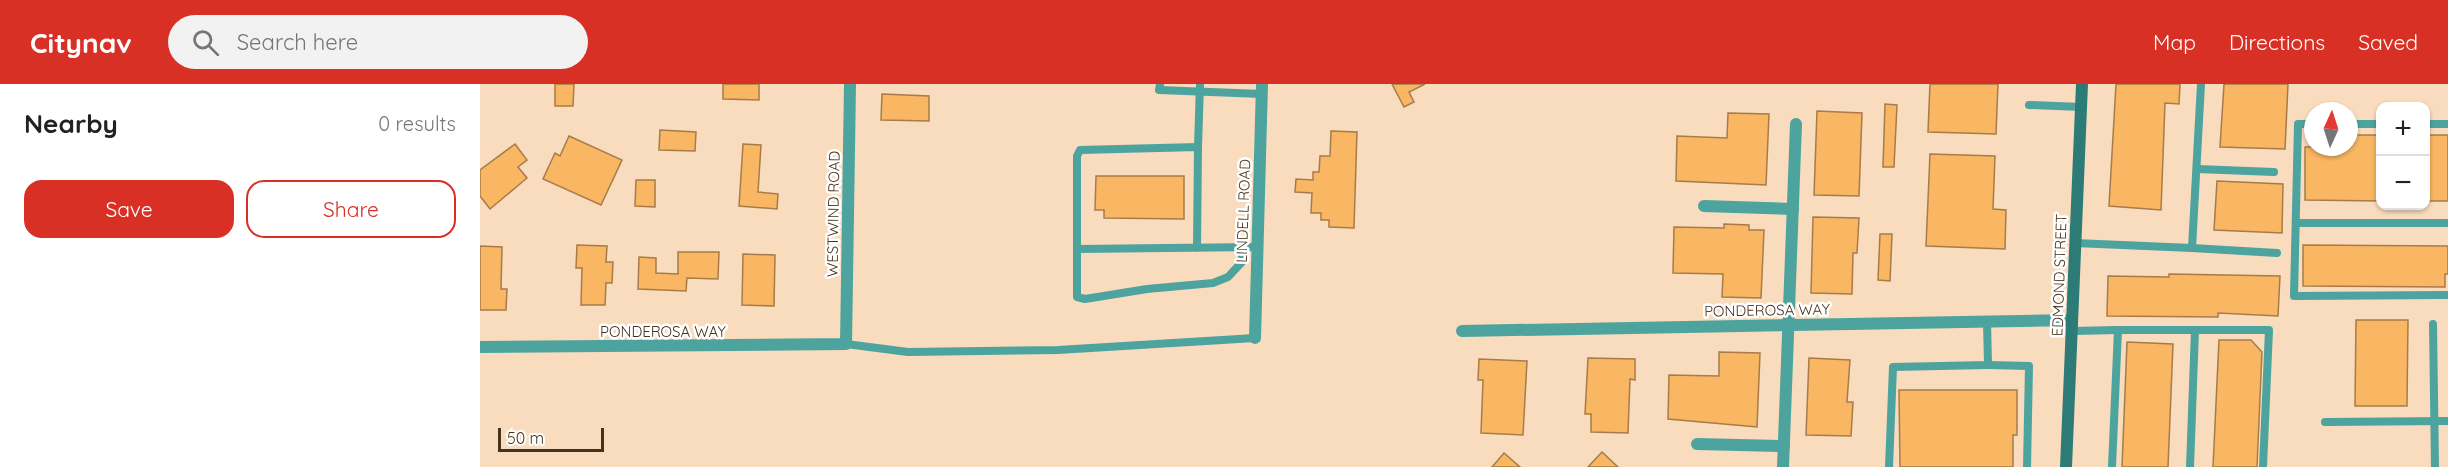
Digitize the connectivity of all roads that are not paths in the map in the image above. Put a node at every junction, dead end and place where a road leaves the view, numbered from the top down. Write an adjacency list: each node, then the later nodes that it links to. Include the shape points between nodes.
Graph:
1 (850, 84): 38 (street, WESTWIND ROAD)
2 (1160, 84): 5 (lane, via 1160,90)
3 (2082, 84): 8 (street, EDMOND STREET)
4 (2201, 84): 16 (lane)
5 (1200, 88): 6 (lane); 15 (lane)
6 (1262, 89): 24 (street, LINDELL ROAD)
7 (2029, 105): 8 (lane)
8 (2081, 107): 22 (street, EDMOND STREET)
9 (1796, 124): 19 (street)
10 (2304, 124): 20 (lane, via 2298,124)
11 (2358, 124): 12 (lane)
12 (2376, 124)
13 (2430, 124): 14 (lane)
14 (2448, 124)
15 (1198, 147): 25 (lane); 27 (lane, via 1080,150)
16 (2197, 169): 17 (lane); 26 (lane)
17 (2274, 172)
18 (1704, 206): 19 (street)
19 (1792, 208): 32 (street)
20 (2296, 223): 21 (lane); 29 (lane, via 2294,296)
21 (2448, 223)
22 (2075, 243): 26 (lane); 33 (street, EDMOND STREET)
23 (1242, 247): 24 (lane); 25 (lane); 27 (lane, via 1242,262 1228,277 1213,284 1085,299 1077,297)
24 (1257, 247): 37 (street, LINDELL ROAD)
25 (1197, 248): 27 (lane)
26 (2192, 248): 28 (lane)
27 (1077, 249)
28 (2277, 253)
29 (2448, 295)
30 (1987, 321): 32 (street, PONDEROSA WAY); 33 (street, PONDEROSA WAY); 40 (lane)
31 (2433, 324): 41 (lane)
32 (1788, 325): 36 (street, PONDEROSA WAY); 45 (street)
33 (2072, 325): 34 (lane); 49 (street, EDMOND STREET)
34 (2118, 330): 35 (lane); 50 (lane)
35 (2195, 330): 51 (lane); 52 (lane, via 2269,330)
36 (1462, 331)
37 (1255, 338): 38 (lane, via 1058,350 931,352)
38 (846, 344): 39 (street, PONDEROSA WAY)
39 (480, 347)
40 (1988, 365): 47 (lane, via 1893,367); 48 (lane, via 2029,366)
41 (2434, 421): 42 (lane); 43 (lane); 53 (lane)
42 (2448, 421)
43 (2325, 423)
44 (1696, 444): 45 (street)
45 (1784, 447): 46 (street)
46 (1783, 467)
47 (1889, 467)
48 (2027, 467)
49 (2066, 467)
50 (2112, 467)
51 (2190, 467)
52 (2263, 467)
53 (2435, 467)

